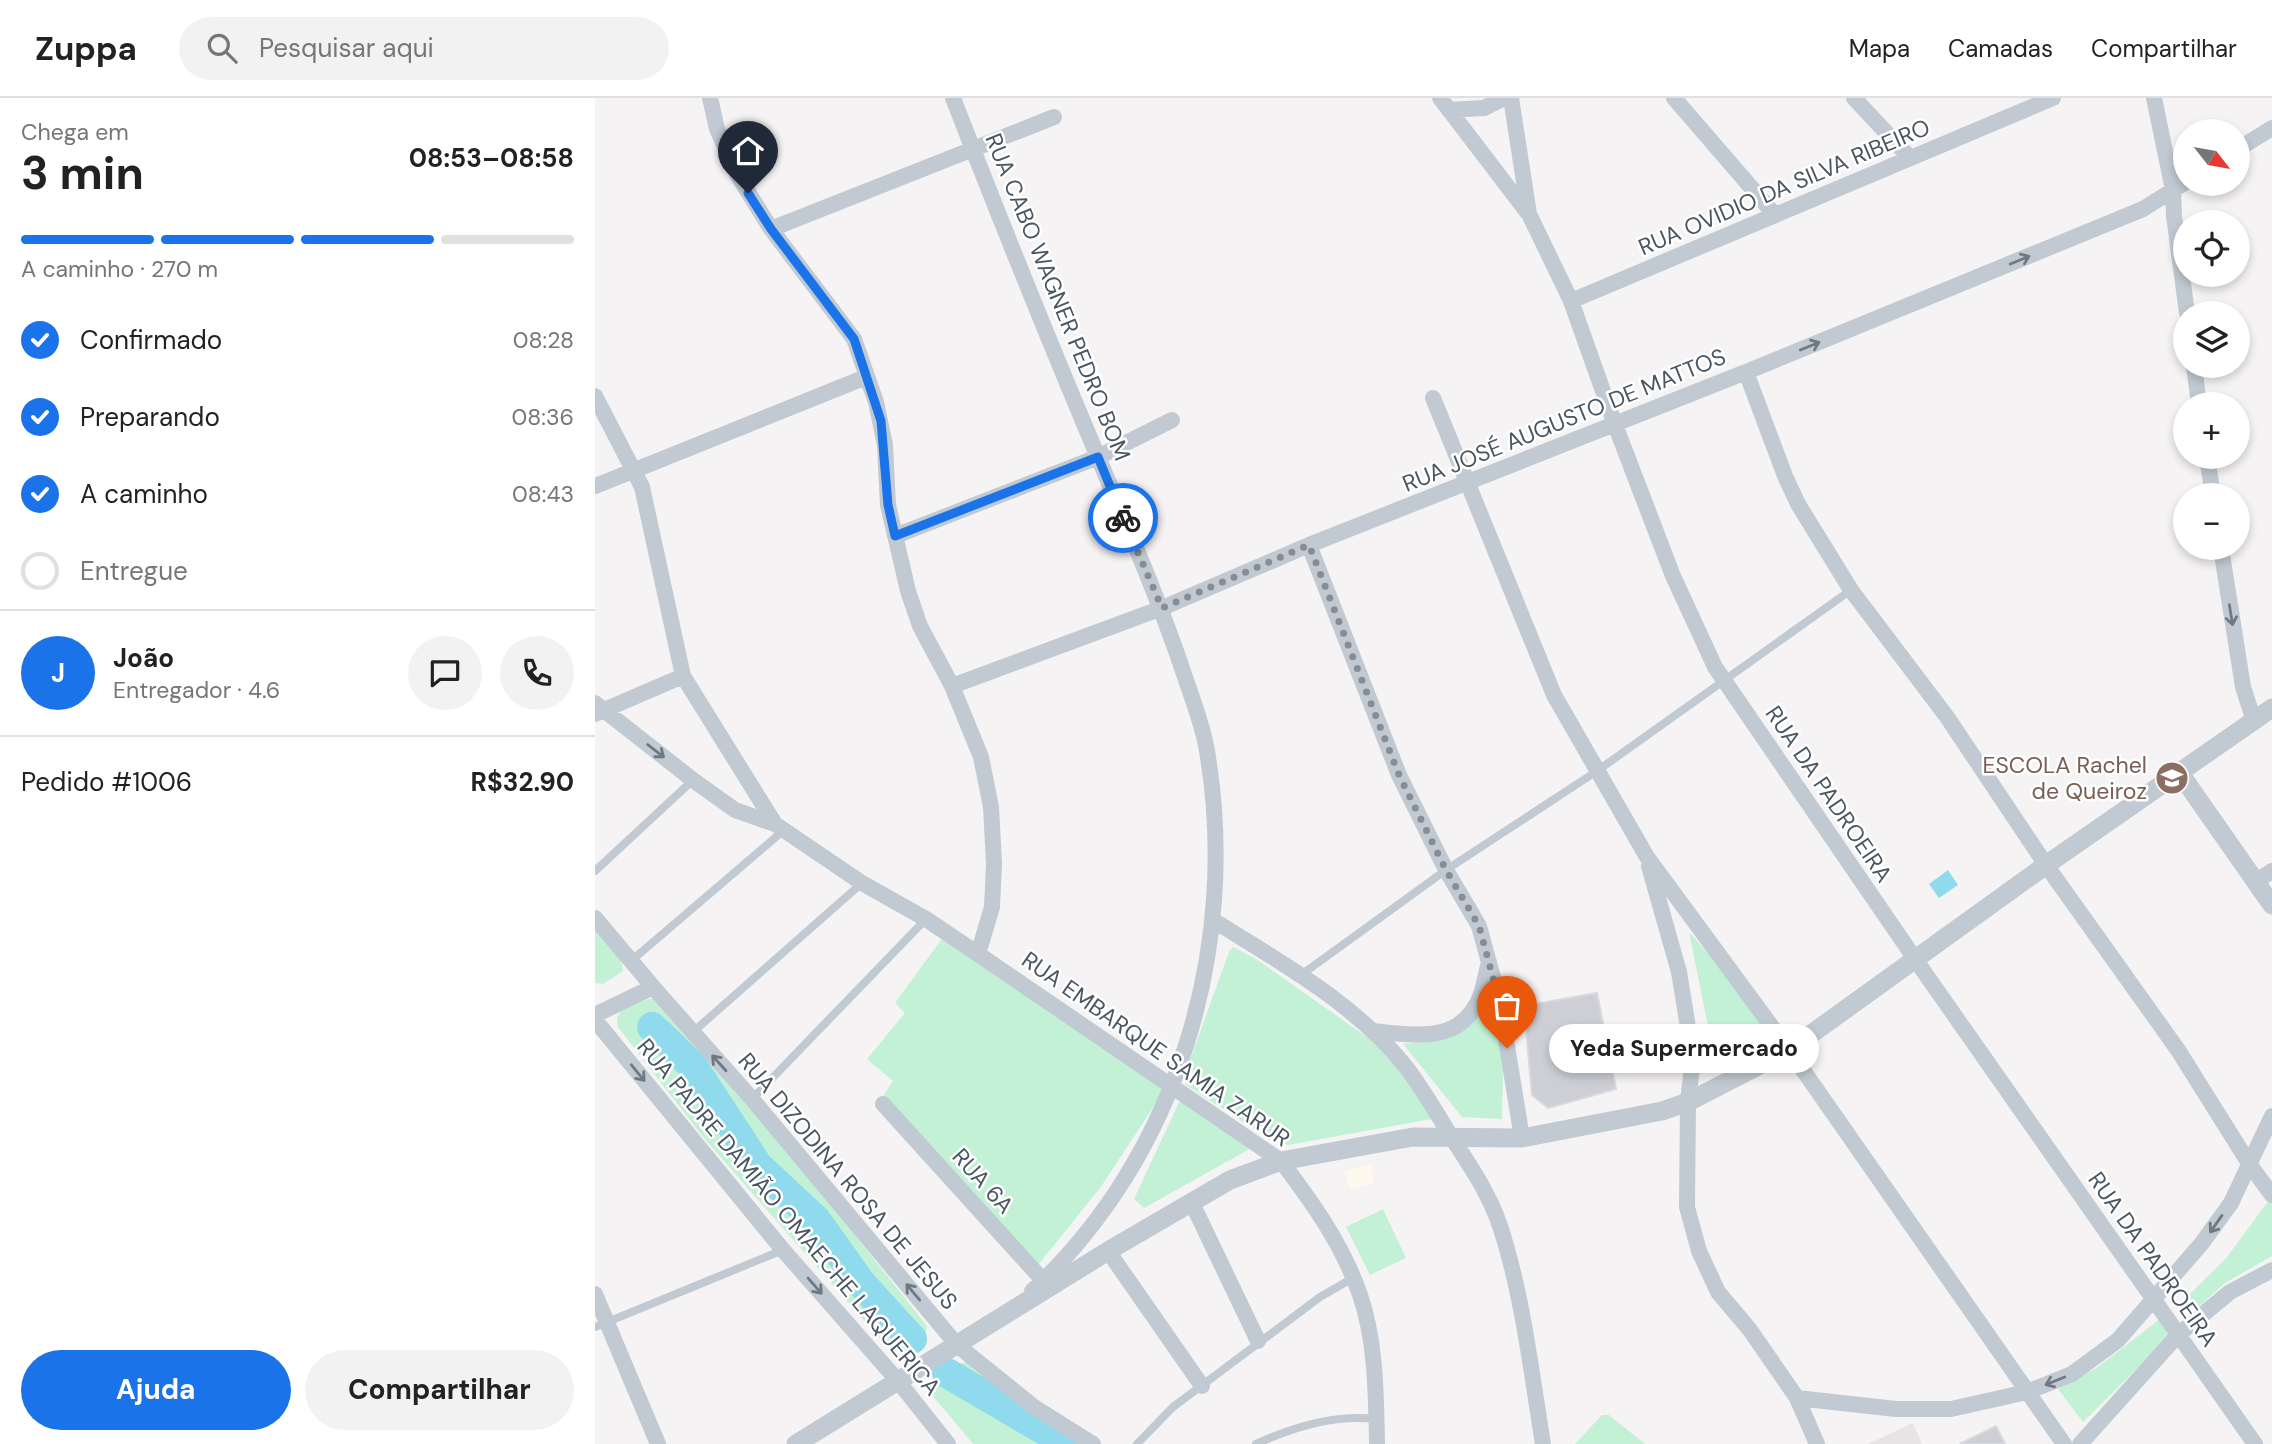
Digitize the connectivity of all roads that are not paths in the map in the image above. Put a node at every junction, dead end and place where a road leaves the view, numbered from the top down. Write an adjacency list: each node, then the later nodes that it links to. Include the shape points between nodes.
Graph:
1 (710, 98): 20 (street, via 717,130 737,174)
2 (953, 98): 13 (street, RUA CABO WAGNER PEDRO BOM)
3 (1504, 98): 9 (street, via 1484,108)
4 (1511, 98): 18 (street, RUA DA PADROEIRA)
5 (1674, 98): 19 (street)
6 (1854, 98): 14 (street)
7 (2154, 98): 15 (street)
8 (2047, 99): 14 (street, RUA OVIDIO DA SILVA RIBEIRO)
9 (1445, 104): 18 (street)
10 (1054, 117): 13 (street)
11 (2272, 128): 12 (street)
12 (2251, 141)
13 (973, 150): 20 (street); 29 (street, RUA CABO WAGNER PEDRO BOM)
14 (1910, 158): 19 (street, RUA OVIDIO DA SILVA RIBEIRO)
15 (2173, 165)
16 (2173, 190): 23 (street, RUA JOSÉ AUGUSTO DE MATTOS, one-way to 16, via 2143,209)
17 (2177, 196): 22 (street, via 2173,216)
18 (1529, 214): 21 (street, RUA DA PADROEIRA)
19 (1776, 215): 21 (street, RUA OVIDIO DA SILVA RIBEIRO)
20 (771, 229): 24 (street, via 854,339)
21 (1571, 301): 28 (street, RUA DA PADROEIRA)
22 (2185, 301)
23 (1747, 372): 28 (street, RUA JOSÉ AUGUSTO DE MATTOS); 36 (street, via 1798,504)
24 (866, 377): 30 (street); 33 (street, via 881,421)
25 (595, 396): 30 (street)
26 (1433, 398): 31 (street)
27 (1172, 421): 29 (street)
28 (1614, 422): 31 (street, RUA JOSÉ AUGUSTO DE MATTOS); 39 (street, RUA DA PADROEIRA, via 1673,576)
29 (1098, 457): 33 (street); 37 (street, RUA CABO WAGNER PEDRO BOM)
30 (635, 470): 32 (street); 38 (street, via 650,517)
31 (1467, 482): 34 (street, RUA JOSÉ AUGUSTO DE MATTOS); 44 (street, via 1554,695)
32 (595, 486)
33 (895, 536): 40 (street, via 920,625)
34 (1309, 545): 37 (street, RUA JOSÉ AUGUSTO DE MATTOS); 50 (street, via 1399,775)
35 (2223, 560): 43 (street, one-way to 43, via 2243,687)
36 (1851, 590): 39 (lane); 49 (street, via 1947,717)
37 (1162, 608): 40 (street, RUA JOSÉ AUGUSTO DE MATTOS); 57 (street, RUA CABO WAGNER PEDRO BOM, via 1207,749 1216,875)
38 (683, 676): 42 (street); 47 (street)
39 (1725, 682): 44 (lane); 59 (street, RUA DA PADROEIRA)
40 (952, 686): 58 (street, via 981,758 991,807 992,907)
41 (2272, 708): 43 (street)
42 (597, 709): 46 (street, one-way to 46)
43 (2254, 721): 45 (street)
44 (1597, 771): 48 (street); 50 (lane)
45 (2179, 772): 49 (street); 52 (street)
46 (693, 780): 47 (street, via 736,810); 51 (lane)
47 (779, 828): 53 (street, RUA EMBARQUE SAMIA ZARUR); 61 (lane)
48 (1647, 857): 67 (street); 70 (street, via 1687,1014 1693,1058)
49 (2046, 864): 59 (street); 76 (street, via 2178,1050)
50 (1446, 870): 60 (street, via 1479,926); 62 (lane)
51 (595, 871)
52 (2265, 876): 54 (street)
53 (862, 883): 56 (street, RUA EMBARQUE SAMIA ZARUR); 66 (lane)
54 (2272, 905)
55 (595, 918): 61 (street, RUA DIZODINA ROSA DE JESUS)
56 (926, 919): 58 (street, RUA EMBARQUE SAMIA ZARUR); 69 (lane)
57 (1213, 920): 62 (street); 68 (street, RUA CABO WAGNER PEDRO BOM, via 1206,974)
58 (978, 954): 68 (street, RUA EMBARQUE SAMIA ZARUR)
59 (1915, 959): 67 (street); 85 (street, RUA DA PADROEIRA)
60 (1489, 960): 65 (street, via 1481,995 1469,1016 1448,1031 1424,1036); 74 (street)
61 (631, 961): 63 (street, RUA DIZODINA ROSA DE JESUS)
62 (1301, 975): 65 (street)
63 (653, 987): 64 (street); 66 (street, RUA DIZODINA ROSA DE JESUS)
64 (595, 1018): 79 (street, RUA PADRE DAMIÃO OMAECHE LAQUERICA, one-way to 79)
65 (1373, 1031): 73 (street, via 1405,1066)
66 (693, 1032): 69 (street, RUA DIZODINA ROSA DE JESUS, one-way to 66)
67 (1789, 1050): 70 (street); 92 (street)
68 (1172, 1085): 75 (street, RUA EMBARQUE SAMIA ZARUR); 83 (street, RUA CABO WAGNER PEDRO BOM, via 1137,1158)
69 (752, 1099): 89 (street, RUA DIZODINA ROSA DE JESUS, one-way to 69)
70 (1688, 1101): 74 (street, via 1662,1111); 93 (street, via 1687,1207 1699,1251 1718,1292)
71 (883, 1104): 83 (street, RUA 6A)
72 (2272, 1116): 76 (street)
73 (1451, 1136): 74 (street); 75 (street, via 1413,1137); 102 (street, via 1486,1191 1500,1225 1521,1309)
74 (1522, 1138)
75 (1281, 1161): 78 (street); 82 (street, RUA EMBARQUE SAMIA ZARUR, via 1314,1205)
76 (2250, 1165): 77 (street); 85 (street, one-way to 85, via 2231,1203)
77 (2272, 1195)
78 (1191, 1201): 80 (street); 88 (street)
79 (783, 1250): 86 (lane); 90 (street, RUA PADRE DAMIÃO OMAECHE LAQUERICA, one-way to 90)
80 (1108, 1251): 83 (street); 91 (street)
81 (2272, 1270): 87 (street, via 2230,1292)
82 (1353, 1278): 88 (lane); 94 (street, RUA EMBARQUE SAMIA ZARUR, via 1368,1327)
83 (1047, 1285): 89 (street)
84 (595, 1294): 86 (street)
85 (2153, 1299): 87 (street, RUA DA PADROEIRA); 92 (street, one-way to 92, via 2118,1340 2072,1374)
86 (601, 1325): 95 (street)
87 (2178, 1335): 105 (street); 106 (street, RUA DA PADROEIRA)
88 (1258, 1341): 91 (lane)
89 (957, 1345): 90 (street); 98 (street, RUA DIZODINA ROSA DE JESUS, via 1034,1407)
90 (898, 1381): 96 (street); 97 (street, RUA PADRE DAMIÃO OMAECHE LAQUERICA)
91 (1202, 1386): 99 (lane, via 1173,1407)
92 (2027, 1392): 93 (street, via 1951,1409 1896,1409); 104 (street)
93 (1797, 1398): 103 (street)
94 (1376, 1419): 100 (lane, via 1355,1416 1290,1428); 101 (street, RUA EMBARQUE SAMIA ZARUR)
95 (658, 1444)
96 (796, 1444)
97 (948, 1444)
98 (1093, 1444)
99 (1137, 1444)
100 (1256, 1444)
101 (1377, 1444)
102 (1543, 1444)
103 (1818, 1444)
104 (2064, 1444)
105 (2080, 1444)
106 (2255, 1444)

